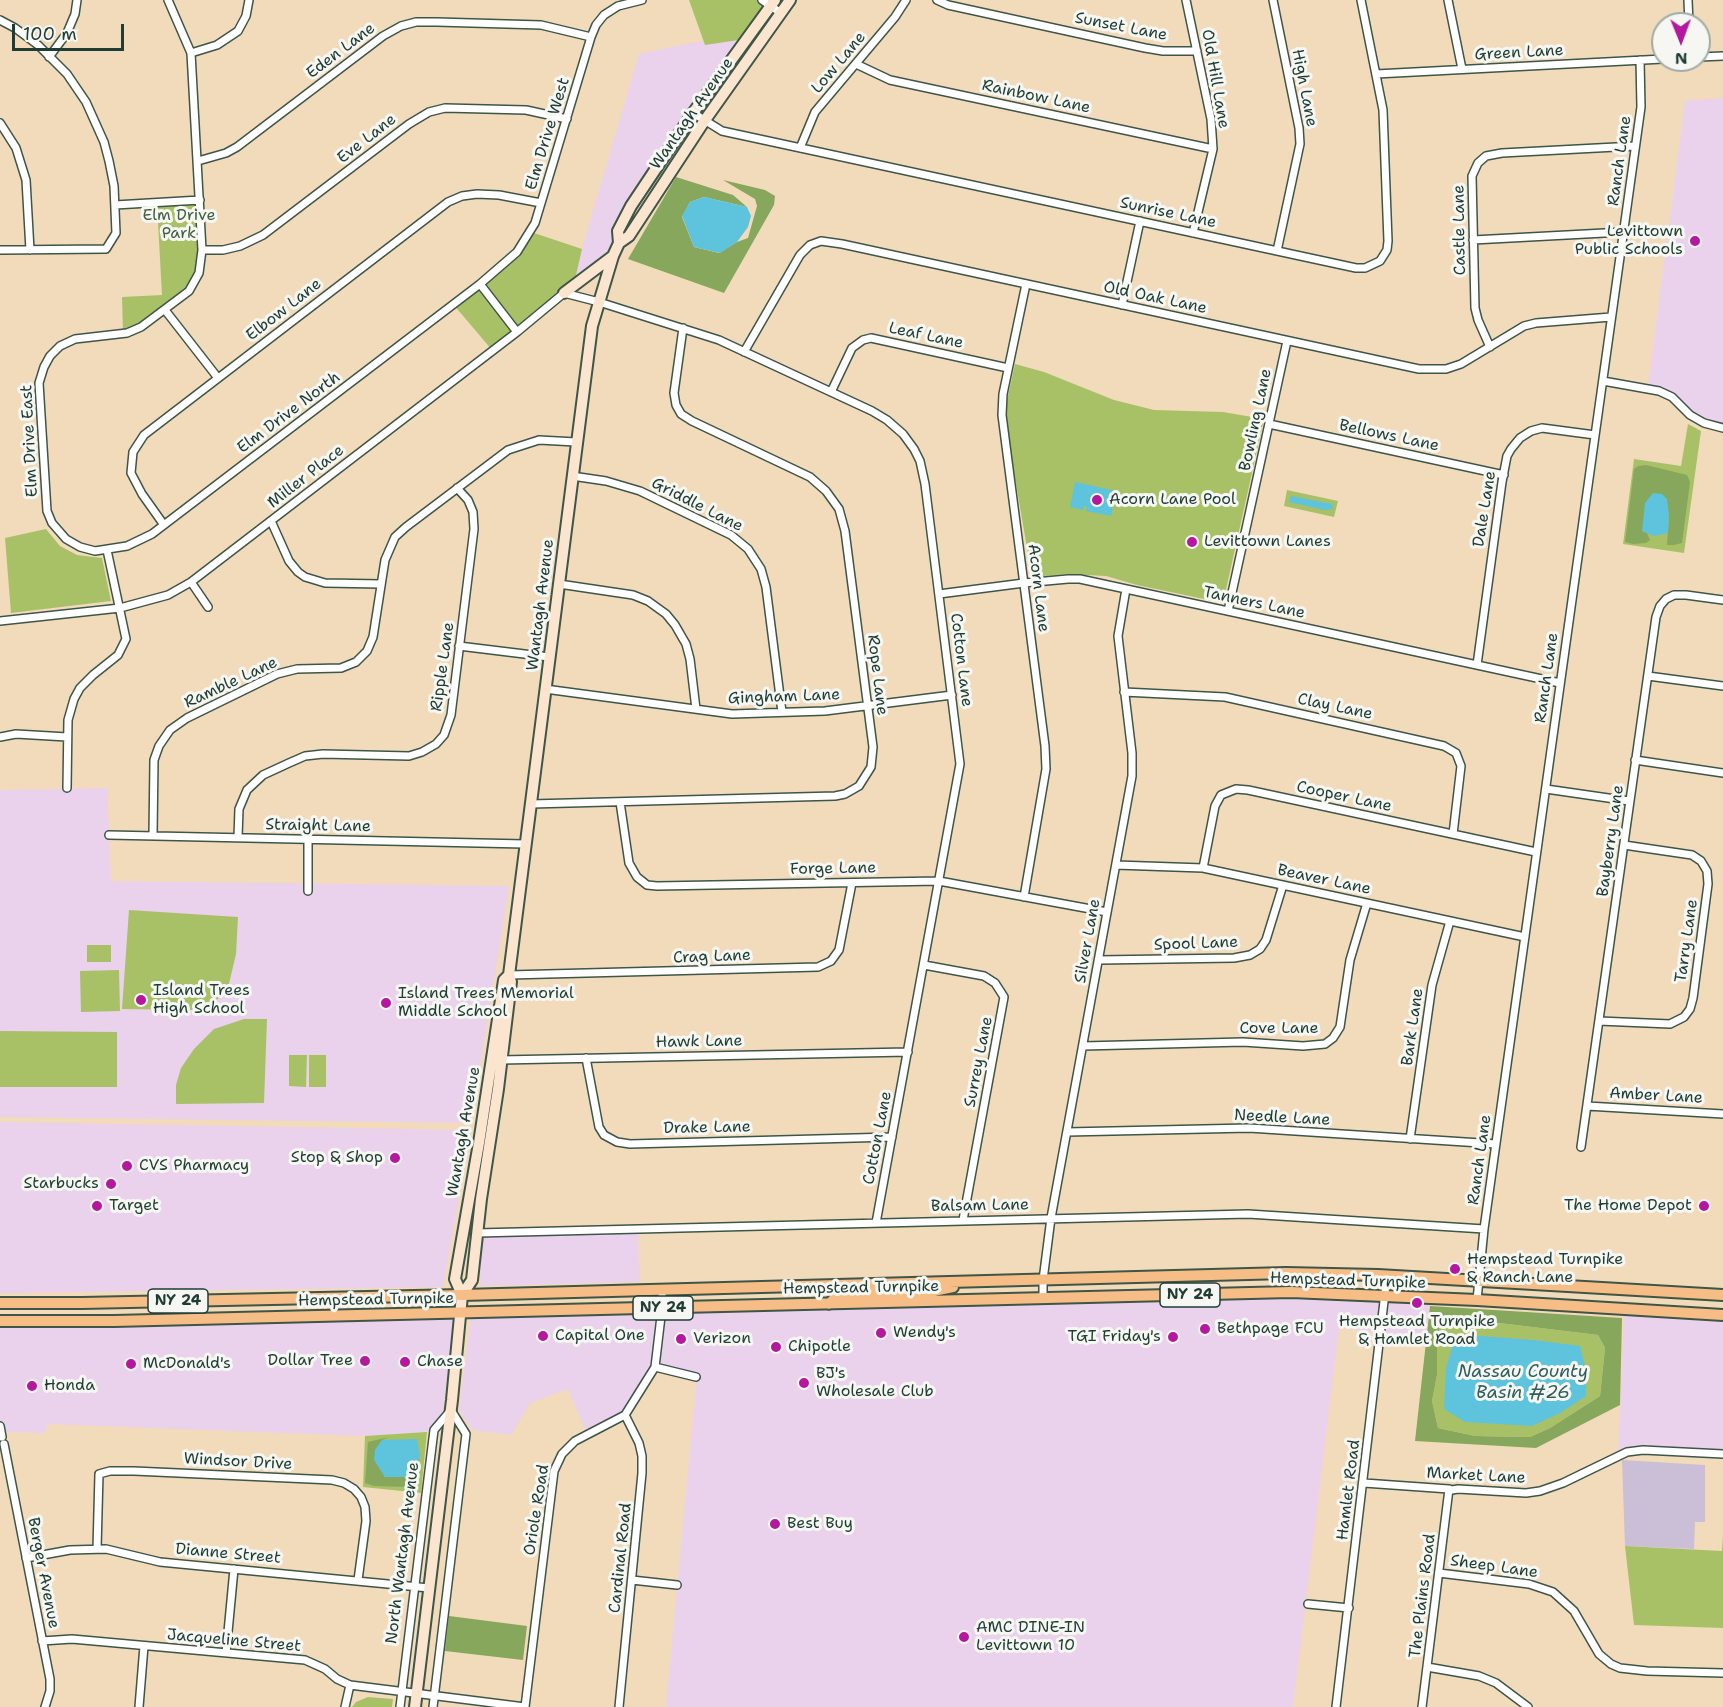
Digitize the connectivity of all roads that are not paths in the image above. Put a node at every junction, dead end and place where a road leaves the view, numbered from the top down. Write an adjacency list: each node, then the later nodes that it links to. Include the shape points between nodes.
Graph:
1 (77, 0): 19 (street, via 67,33)
2 (168, 0): 18 (street, Elm Drive East)
3 (249, 0): 18 (street, via 238,31 217,45)
4 (642, 0): 12 (street, Elm Drive West)
5 (790, 0): 14 (main road, Wantagh Avenue)
6 (906, 0): 22 (street, Low Lane)
7 (937, 0): 17 (street, Sunset Lane, via 1145,48)
8 (1186, 0): 17 (street, Old Hill Lane)
9 (1273, 0): 44 (street, High Lane, via 1300,144)
10 (1361, 0): 24 (street, Sunrise Lane)
11 (1448, 0): 23 (street)
12 (633, 1): 16 (street, Elm Drive West, via 604,15)
13 (769, 2): 14 (street); 25 (main road, Wantagh Avenue)
14 (781, 13): 27 (main road, Wantagh Avenue)
15 (0, 20): 19 (street)
16 (591, 36): 26 (street, Elm Drive West); 32 (street, Eden Lane, via 541,25 416,22 401,26 237,147)
17 (1197, 51): 31 (street, Old Hill Lane, via 1211,118)
18 (191, 53): 32 (street, Elm Drive East)
19 (49, 57): 35 (street, via 74,82 94,117 109,161)
20 (1640, 60): 21 (street, Green Lane); 23 (street, Green Lane); 29 (street, Ranch Lane, via 1641,107)
21 (1651, 60)
22 (856, 64): 30 (street, Low Lane, via 815,112); 31 (street, Rainbow Lane, via 890,80)
23 (1462, 69): 24 (street, Green Lane)
24 (1376, 74): 44 (street, Sunrise Lane, via 1385,131 1385,255 1373,265 1356,268)
25 (693, 113): 27 (street, Sunrise Lane); 40 (main road, Wantagh Avenue, via 631,206 618,231)
26 (567, 118): 34 (street, Elm Drive West); 43 (street, Eve Lane, via 526,110 445,108 429,112 262,235 240,246)
27 (705, 120): 30 (street, Sunrise Lane, via 722,131); 40 (main road, Wantagh Avenue, via 629,236)
28 (0, 123): 42 (street, via 16,148 23,169)
29 (1635, 146): 37 (street, Ranch Lane); 39 (street, Castle Lane, via 1486,156 1472,176)
30 (800, 148): 36 (street, Sunrise Lane)
31 (1213, 149): 38 (street, Old Hill Lane)
32 (198, 161): 33 (street, Elm Drive East)
33 (200, 200): 35 (street); 43 (street, Elm Drive East)
34 (540, 203): 46 (street, Elm Drive West, via 524,244); 59 (street, Elbow Lane, via 477,194 448,202)
35 (115, 205): 42 (street, via 116,233 106,249)
36 (1140, 221): 38 (street, Sunrise Lane); 50 (street)
37 (1623, 232): 39 (street); 52 (street, Ranch Lane)
38 (1193, 233): 44 (street, Sunrise Lane)
39 (1473, 240): 56 (street, Castle Lane, via 1475,308)
40 (619, 243): 45 (main road, Wantagh Avenue)
41 (0, 250): 42 (street)
42 (30, 250)
43 (202, 250): 51 (street, Elm Drive East, via 201,264 189,291)
44 (1277, 251)
45 (613, 256): 48 (main road); 49 (main road, Wantagh Avenue)
46 (480, 284): 54 (street); 70 (street, Elm Drive North)
47 (1026, 284): 50 (street, Old Oak Lane); 57 (street, Old Oak Lane, via 820,241 800,255); 58 (street, Acorn Lane)
48 (564, 293): 49 (street); 54 (street, Miller Place)
49 (598, 302): 53 (street, Cotton Lane); 65 (main road, Wantagh Avenue)
50 (1122, 304): 55 (street, Old Oak Lane)
51 (165, 310): 59 (street); 71 (street, Elm Drive East, via 127,333 83,337 65,343 50,356 40,375 47,512 66,539 80,547)
52 (1611, 317): 56 (street, Old Oak Lane, via 1536,323); 60 (street, Ranch Lane)
53 (683, 328): 57 (street, Cotton Lane); 92 (street, Rope Lane, via 674,393 681,414 810,477 826,490 839,509)
54 (517, 332): 69 (street, Miller Place)
55 (1287, 340): 56 (street, Old Oak Lane, via 1429,370 1461,364); 62 (street, Bowling Lane)
56 (1490, 346)
57 (744, 352): 61 (street, Cotton Lane)
58 (1008, 368): 61 (street, Leaf Lane, via 872,338 852,348); 73 (street, Acorn Lane, via 1002,415)
59 (218, 378): 70 (street, Elbow Lane, via 144,435 133,452 133,479)
60 (1603, 381): 63 (street, via 1659,391 1672,397 1690,415); 64 (street, Ranch Lane)
61 (831, 392): 77 (street, Cotton Lane, via 887,420 914,448 926,484)
62 (1269, 424): 66 (street, Bellows Lane); 81 (street, Bowling Lane)
63 (1723, 428)
64 (1595, 435): 66 (street, Dale Lane, via 1549,428 1531,431 1511,448); 87 (street, Ranch Lane)
65 (576, 442): 67 (main road, Wantagh Avenue); 68 (street, Ramble Lane, via 524,443 508,450)
66 (1504, 475): 85 (street, Dale Lane)
67 (572, 476): 75 (main road, Wantagh Avenue); 94 (street, Griddle Lane, via 640,491 731,535 748,549 761,569 766,587)
68 (457, 488): 74 (street, Ramble Lane, via 395,537 385,560); 83 (street, Ripple Lane, via 473,512 474,530)
69 (271, 521): 72 (street, Miller Place); 74 (street, via 298,573 325,583)
70 (164, 525): 71 (street, Elm Drive North, via 127,546)
71 (107, 550): 80 (street)
72 (191, 582): 79 (street); 80 (street, Miller Place, via 168,595)
73 (1024, 583): 76 (street, Tanners Lane, via 1068,579); 77 (street, Tanners Lane); 118 (street, Acorn Lane, via 1046,769)
74 (381, 584): 106 (street, Ramble Lane, via 373,637 356,662 341,668 297,669 276,674 170,730 159,746 153,768)
75 (559, 584): 84 (main road, Wantagh Avenue); 93 (street, via 633,595 666,614 686,644)
76 (1126, 589): 81 (street, Tanners Lane); 90 (street, Silver Lane, via 1118,636)
77 (939, 594): 91 (street, Cotton Lane)
78 (1723, 600): 86 (street, Bayberry Lane, via 1686,595 1666,599 1656,617)
79 (208, 607)
80 (120, 608): 82 (street, Miller Place); 96 (street, via 124,646 80,688 71,708)
81 (1228, 611): 85 (street, Tanners Lane)
82 (0, 621)
83 (459, 646): 84 (street); 107 (street, Ripple Lane, via 451,715 436,744 409,756 323,754 289,762 263,775 247,790 239,809)
84 (549, 657): 89 (main road, Wantagh Avenue)
85 (1477, 665): 87 (street, Tanners Lane)
86 (1647, 676): 88 (street); 97 (street, Bayberry Lane)
87 (1560, 683): 100 (street, Ranch Lane)
88 (1723, 686)
89 (545, 690): 93 (street, Gingham Lane); 103 (main road, Wantagh Avenue)
90 (1124, 692): 104 (street, Clay Lane, via 1225,697 1444,746 1456,753 1461,766); 112 (street, Silver Lane, via 1132,776)
91 (952, 695): 92 (street, Gingham Lane); 114 (street, Cotton Lane, via 960,765)
92 (868, 706): 94 (street, Gingham Lane); 102 (street, Rope Lane, via 871,767 859,786 845,794)
93 (696, 709): 94 (street, Gingham Lane, via 732,714)
94 (782, 712)
95 (0, 737): 96 (street)
96 (68, 737): 99 (street)
97 (1635, 760): 98 (street); 101 (street, Bayberry Lane)
98 (1723, 773)
99 (67, 788)
100 (1546, 789): 101 (street); 111 (street, Ranch Lane)
101 (1629, 801): 110 (street, Bayberry Lane)
102 (620, 802): 103 (street, Rope Lane); 115 (street, Forge Lane, via 629,862 637,878 647,885)
103 (531, 804): 109 (main road, Wantagh Avenue)
104 (1453, 834): 111 (street, Cooper Lane); 113 (street, Cooper Lane, via 1236,789 1221,795 1215,806)
105 (109, 835): 106 (street, Straight Lane)
106 (153, 835): 107 (street, Straight Lane)
107 (238, 837): 108 (street, Straight Lane)
108 (308, 839): 109 (street, Straight Lane); 117 (street)
109 (525, 844): 125 (main road, Wantagh Avenue)
110 (1624, 845): 126 (street, Bayberry Lane); 126 (street, Tarry Lane, via 1692,855 1707,871 1694,987 1690,1009 1670,1024)
111 (1536, 852): 122 (street, Ranch Lane)
112 (1116, 865): 113 (street, Beaver Lane); 120 (street, Silver Lane)
113 (1203, 868): 116 (street, Beaver Lane)
114 (939, 881): 115 (street, Forge Lane); 118 (street, Forge Lane); 124 (street, Cotton Lane)
115 (852, 883): 125 (street, Crag Lane, via 839,950 831,961 818,967)
116 (1283, 885): 119 (street, Beaver Lane); 123 (street, Spool Lane, via 1266,940 1250,955)
117 (308, 891)
118 (1024, 897): 120 (street, Forge Lane)
119 (1367, 903): 121 (street, Beaver Lane); 127 (street, Cove Lane, via 1350,960 1340,1027 1325,1044)
120 (1107, 912): 123 (street, Silver Lane)
121 (1450, 921): 122 (street, Beaver Lane); 135 (street, Bark Lane, via 1432,985)
122 (1525, 937): 136 (street, Ranch Lane)
123 (1099, 960): 127 (street, Silver Lane)
124 (924, 965): 128 (street, Cotton Lane); 139 (street, Surrey Lane, via 984,976 995,983 1004,997)
125 (509, 975): 130 (main road, Wantagh Avenue, via 511,982)
126 (1599, 1021): 131 (street, Bayberry Lane)
127 (1083, 1046): 133 (street, Silver Lane)
128 (908, 1052): 129 (street, Hawk Lane); 134 (street, Cotton Lane)
129 (586, 1058): 130 (street, Hawk Lane); 134 (street, Drake Lane, via 599,1127 617,1142)
130 (496, 1060): 142 (main road, Wantagh Avenue); 149 (main road, Wantagh Avenue, via 455,1279)
131 (1587, 1106): 132 (street, Amber Lane); 137 (street, Bayberry Lane)
132 (1723, 1114)
133 (1067, 1132): 135 (street, Needle Lane, via 1249,1128); 138 (street, Silver Lane)
134 (892, 1137): 140 (street, Cotton Lane)
135 (1410, 1138): 136 (street, Needle Lane)
136 (1496, 1144): 141 (street, Ranch Lane)
137 (1581, 1147)
138 (1051, 1218): 139 (street, Balsam Lane); 141 (street, Balsam Lane, via 1248,1214); 144 (street, Silver Lane)
139 (963, 1220): 140 (street, Balsam Lane)
140 (876, 1223): 142 (street, Balsam Lane)
141 (1484, 1229): 146 (street, Ranch Lane)
142 (477, 1233): 149 (main road, Wantagh Avenue, via 472,1280)
143 (1388, 1276): 144 (main road, Hempstead Turnpike / NY 24, via 1286,1274); 146 (main road, Hempstead Turnpike / NY 24); 151 (street, Hamlet Road)
144 (1043, 1280): 145 (main road, Hempstead Turnpike / NY 24); 152 (street, Silver Lane)
145 (973, 1281): 147 (main road, Hempstead Turnpike / NY 24); 155 (main road, via 928,1292 844,1294)
146 (1479, 1281): 150 (main road, Hempstead Turnpike / NY 24); 153 (street, Ranch Lane)
147 (829, 1285): 148 (main road, Hempstead Turnpike / NY 24); 155 (main road)
148 (662, 1289): 149 (main road, Hempstead Turnpike / NY 24); 156 (street)
149 (462, 1295): 154 (main road, Hempstead Turnpike / NY 24); 157 (main road, Wantagh Avenue)
150 (1723, 1295)
151 (1386, 1296): 152 (main road, Hempstead Turnpike / NY 24, via 1291,1292); 153 (main road, Hempstead Turnpike / NY 24); 168 (street, Hamlet Road)
152 (1043, 1298): 155 (main road, Hempstead Turnpike / NY 24)
153 (1477, 1300): 158 (main road, Hempstead Turnpike / NY 24)
154 (0, 1303)
155 (829, 1304): 156 (main road, Hempstead Turnpike / NY 24)
156 (662, 1308): 157 (main road, Hempstead Turnpike / NY 24); 160 (street)
157 (460, 1312): 159 (main road, Hempstead Turnpike / NY 24); 162 (main road, North Wantagh Avenue)
158 (1723, 1315)
159 (0, 1320)
160 (655, 1367): 161 (street); 163 (street)
161 (696, 1377)
162 (451, 1410): 177 (street, North Wantagh Avenue, via 434,1430); 178 (main road, North Wantagh Avenue); 189 (street, via 466,1434)
163 (625, 1415): 175 (street, Cardinal Road, via 642,1456); 196 (street, Oriole Road, via 575,1441 562,1454 554,1471)
164 (0, 1426): 166 (street, Berger Avenue)
165 (1723, 1454): 169 (street, Market Lane, via 1643,1449 1620,1455 1540,1491)
166 (9, 1475): 167 (street); 171 (street, Berger Avenue)
167 (0, 1476)
168 (1364, 1483): 169 (street, Market Lane); 180 (street, Hamlet Road)
169 (1449, 1489): 173 (street, The Plains Road)
170 (97, 1549): 171 (street, Dianne Street); 172 (street, Dianne Street, via 160,1562); 174 (street, Windsor Drive, via 99,1474 134,1471 332,1480 354,1489 365,1507)
171 (26, 1558): 181 (street, Berger Avenue)
172 (234, 1569): 174 (street, Dianne Street); 183 (street)
173 (1439, 1573): 184 (street, The Plains Road); 185 (street, Sheep Lane, via 1529,1584 1553,1592 1575,1611 1599,1654 1620,1668)
174 (358, 1580): 177 (street, Dianne Street)
175 (632, 1580): 176 (street); 197 (street, Cardinal Road)
176 (677, 1585)
177 (415, 1587): 178 (street, Dianne Street); 187 (street, North Wantagh Avenue)
178 (429, 1588): 188 (main road, North Wantagh Avenue)
179 (1308, 1604): 180 (street)
180 (1349, 1608): 198 (street, Hamlet Road)
181 (42, 1641): 182 (street, Jacqueline Street, via 72,1639); 190 (street, Berger Avenue, via 50,1691)
182 (144, 1646): 183 (street, Jacqueline Street); 191 (street)
183 (226, 1653): 186 (street, Jacqueline Street, via 313,1662)
184 (1427, 1667): 199 (street, The Plains Road); 200 (street, via 1479,1676 1496,1683)
185 (1723, 1673)
186 (350, 1685): 187 (street, Jacqueline Street); 192 (street)
187 (402, 1692): 188 (street, Jacqueline Street); 193 (street, North Wantagh Avenue)
188 (417, 1694): 189 (street, Jacqueline Street); 194 (main road, North Wantagh Avenue)
189 (434, 1696): 195 (street); 196 (street, Jacqueline Street)
190 (45, 1707)
191 (139, 1707)
192 (345, 1707)
193 (400, 1707)
194 (415, 1707)
195 (433, 1707)
196 (525, 1707)
197 (619, 1707)
198 (1336, 1707)
199 (1422, 1707)
200 (1528, 1707)

